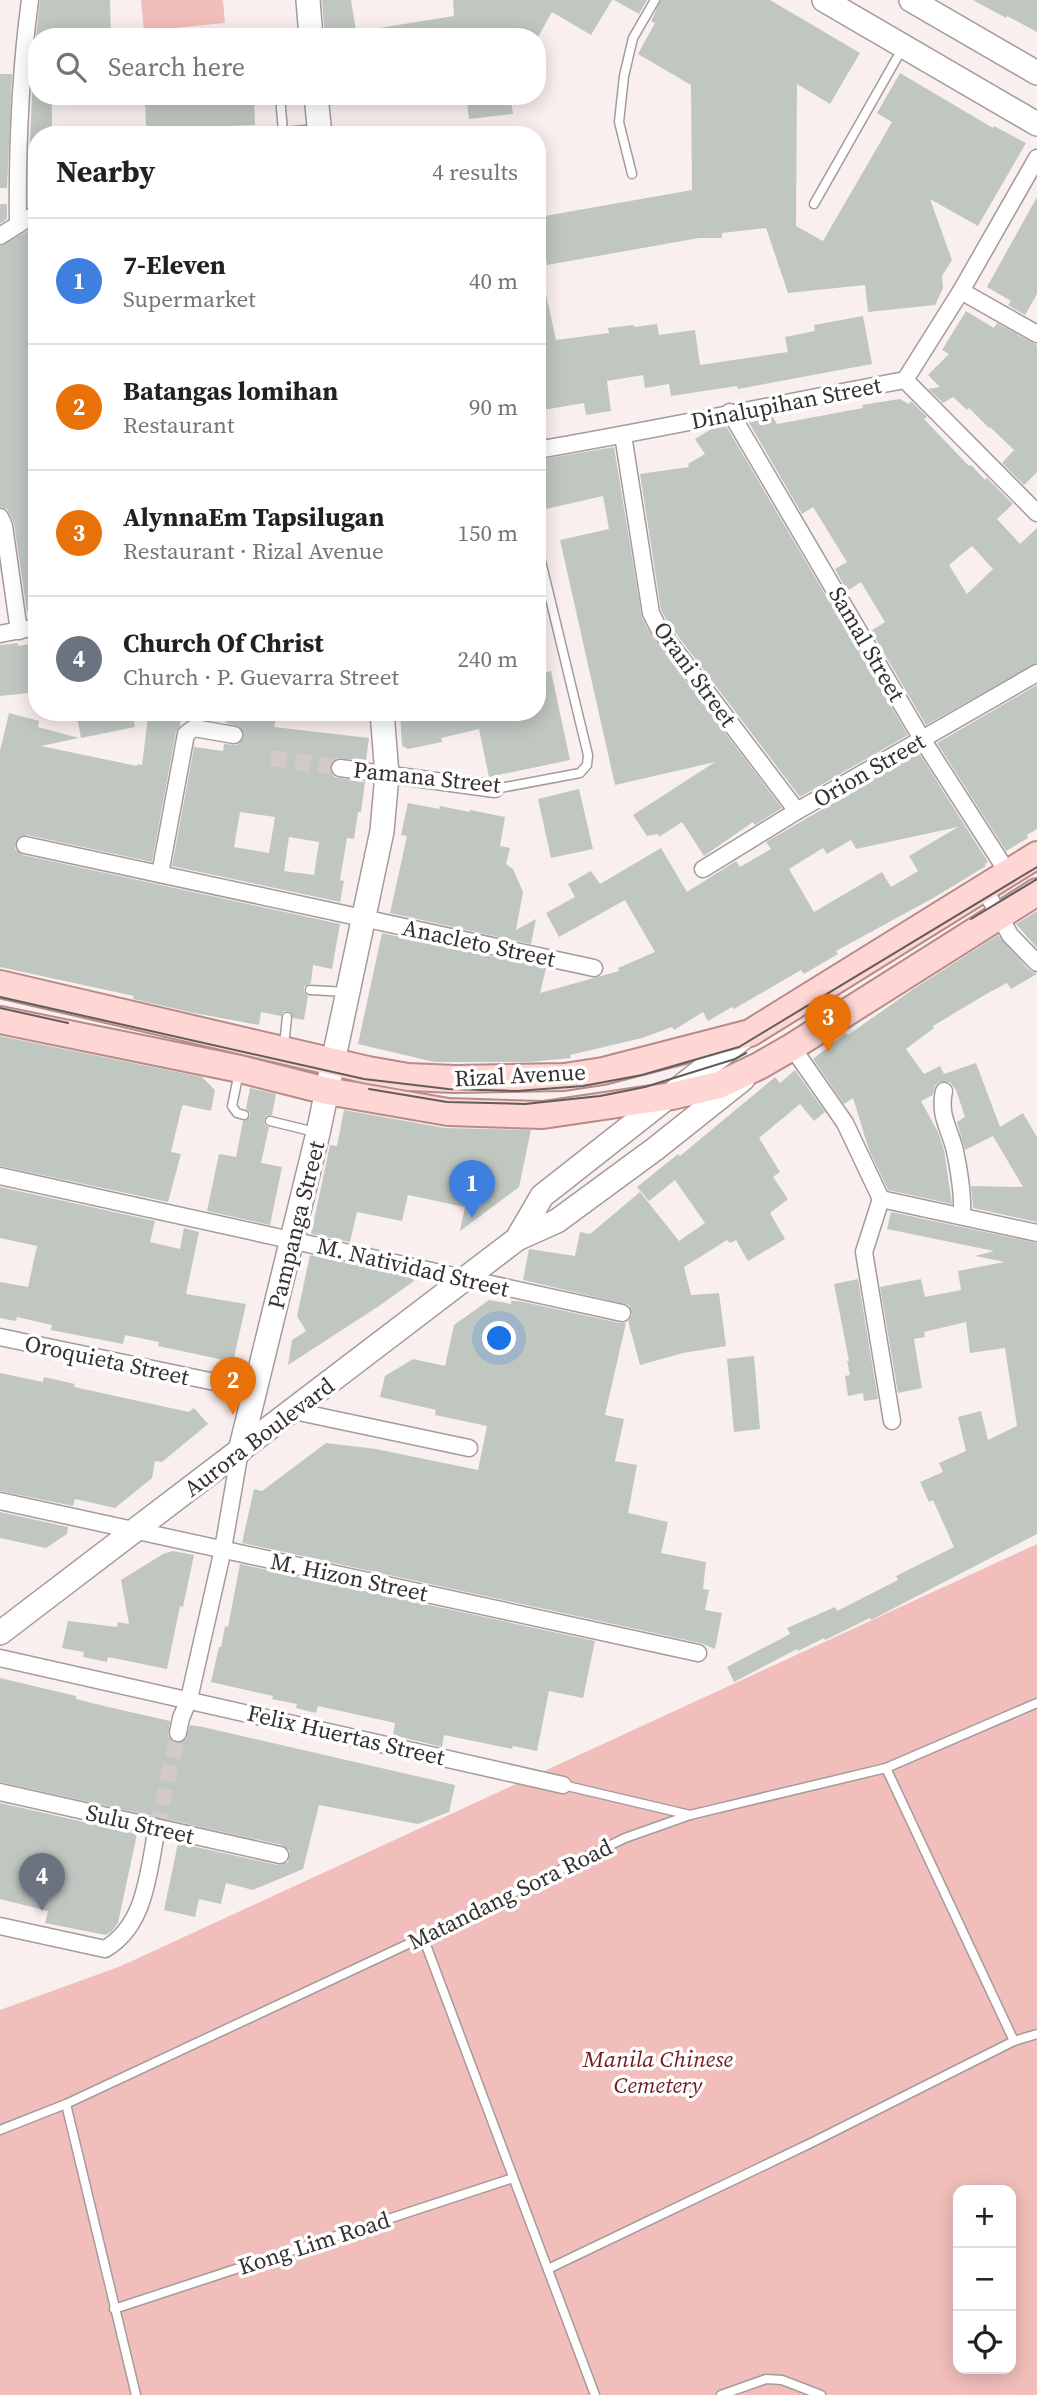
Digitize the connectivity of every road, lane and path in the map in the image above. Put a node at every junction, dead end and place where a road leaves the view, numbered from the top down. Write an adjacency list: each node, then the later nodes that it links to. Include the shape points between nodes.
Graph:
1 (30, 0): 18 (street, via 17,148)
2 (308, 0): 6 (main road)
3 (655, 0): 15 (lane, via 633,38 624,76 620,122)
4 (824, 0): 7 (main road)
5 (911, 0): 8 (main road)
6 (310, 28)
7 (903, 46): 11 (main road); 16 (lane)
8 (1037, 72)
9 (280, 105): 12 (lane)
10 (317, 105): 13 (main road)
11 (1037, 124)
12 (280, 126)
13 (319, 126)
14 (1037, 158): 20 (street, Dinalupihan Street)
15 (632, 174)
16 (814, 204)
17 (28, 218): 18 (street)
18 (18, 224): 19 (street)
19 (0, 236)
20 (961, 290): 21 (street); 22 (street, Dinalupihan Street)
21 (1037, 334)
22 (905, 380): 23 (street, Dinalupihan Street); 26 (street)
23 (730, 412): 24 (street, Dinalupihan Street); 35 (street, Samal Street)
24 (622, 435): 25 (street, Dinalupihan Street); 39 (street, Orani Street, via 650,612)
25 (546, 448)
26 (1037, 513)
27 (0, 517): 30 (street)
28 (546, 582): 38 (lane, Pamana Street, via 587,765 580,772)
29 (28, 630): 30 (street)
30 (19, 631): 31 (street)
31 (0, 634)
32 (1037, 673): 35 (street, Orion Street)
33 (383, 721): 37 (main road, Pampanga Street)
34 (234, 735): 44 (street, via 194,728 186,734)
35 (922, 739): 39 (street, Orion Street); 43 (street, Samal Street)
36 (340, 768): 37 (street, Pamana Street)
37 (387, 775): 38 (street, Pamana Street); 48 (main road, Pampanga Street, via 382,831)
38 (495, 789)
39 (797, 811): 42 (street, Orion Street)
40 (25, 845): 44 (street, Anacleto Street)
41 (1037, 855): 43 (main road, Rizal Avenue)
42 (703, 869)
43 (1008, 873): 45 (main road, Rizal Avenue)
44 (160, 874): 48 (street, Anacleto Street)
45 (984, 888): 47 (street); 56 (main road, Rizal Avenue)
46 (1037, 892): 47 (main road, Rizal Avenue)
47 (1000, 914): 49 (street, via 1010,935); 57 (main road, Rizal Avenue)
48 (365, 917): 50 (street, Anacleto Street); 53 (main road, Pampanga Street)
49 (1037, 963)
50 (594, 968)
51 (0, 984): 58 (main road, Rizal Avenue)
52 (310, 990): 53 (lane)
53 (347, 992): 59 (main road, Pampanga Street)
54 (286, 1017): 58 (lane)
55 (0, 1020): 61 (main road, Rizal Avenue)
56 (750, 1033): 59 (main road, Rizal Avenue, via 564,1077 408,1077); 64 (main road)
57 (792, 1047): 60 (main road, Rizal Avenue); 70 (street, via 845,1123)
58 (283, 1050): 59 (main road, Rizal Avenue)
59 (333, 1061): 62 (main road, Pampanga Street)
60 (759, 1066): 64 (main road, Rizal Avenue, via 719,1085); 74 (main road, Aurora Boulevard, via 556,1221)
61 (240, 1069): 62 (main road, Rizal Avenue); 65 (lane, via 232,1106)
62 (327, 1091): 66 (main road, Rizal Avenue, via 448,1112); 68 (main road, Pampanga Street)
63 (944, 1091): 71 (street, via 943,1117 957,1156)
64 (672, 1096): 66 (main road, Rizal Avenue)
65 (244, 1115)
66 (617, 1119): 74 (main road, Aurora Boulevard, via 542,1196)
67 (270, 1121): 68 (lane)
68 (318, 1133): 73 (main road, Pampanga Street)
69 (0, 1176): 73 (street, M. Natividad Street)
70 (881, 1199): 71 (street); 80 (street, via 864,1252)
71 (962, 1216): 72 (street)
72 (1037, 1233)
73 (292, 1239): 75 (street, M. Natividad Street); 78 (main road, Pampanga Street)
74 (517, 1239): 75 (main road, Aurora Boulevard)
75 (466, 1279): 76 (street, M. Natividad Street); 79 (main road, Aurora Boulevard)
76 (622, 1313)
77 (0, 1337): 78 (street, Oroquieta Street, via 229,1385)
78 (253, 1396): 82 (main road, Pampanga Street)
79 (294, 1411): 81 (street); 82 (main road, Aurora Boulevard)
80 (892, 1421)
81 (469, 1448)
82 (240, 1451): 84 (main road, Aurora Boulevard); 85 (street, Pampanga Street)
83 (0, 1501): 84 (street, M. Hizon Street)
84 (135, 1531): 85 (street, M. Hizon Street); 86 (main road, Aurora Boulevard)
85 (223, 1549): 87 (street, M. Hizon Street); 89 (street, Pampanga Street)
86 (0, 1633)
87 (698, 1653)
88 (0, 1658): 89 (street, Felix Huertas Street)
89 (189, 1699): 91 (street, Pampanga Street); 93 (street, Felix Huertas Street)
90 (1037, 1703): 92 (lane, Matandang Sora Road)
91 (178, 1733)
92 (887, 1768): 95 (lane, Matandang Sora Road); 101 (lane)
93 (563, 1785): 95 (lane, Felix Huertas Street)
94 (0, 1792): 96 (street, Sulu Street)
95 (690, 1815): 99 (lane, Matandang Sora Road, via 625,1838)
96 (157, 1828): 97 (street, Sulu Street); 98 (street, via 140,1908 123,1934 105,1949)
97 (280, 1855)
98 (0, 1926)
99 (423, 1937): 102 (lane, Matandang Sora Road); 104 (lane)
100 (1037, 2034): 101 (lane)
101 (1014, 2041): 105 (lane)
102 (66, 2104): 103 (lane, Matandang Sora Road); 106 (lane)
103 (0, 2130)
104 (513, 2178): 105 (lane); 106 (lane, Kong Lim Road)
105 (548, 2269): 108 (lane)
106 (114, 2309): 107 (lane)
107 (136, 2395)
108 (595, 2395)
109 (721, 2395): 110 (lane, via 766,2379 782,2380)
110 (821, 2395)

